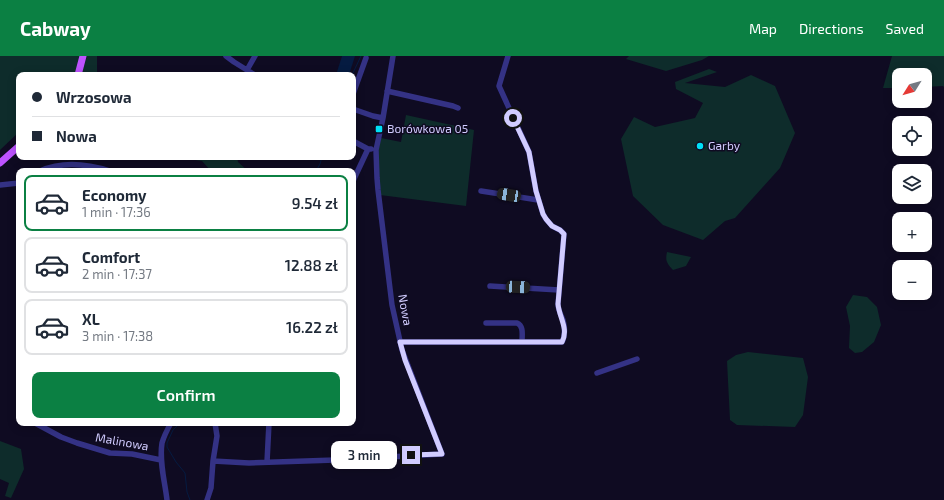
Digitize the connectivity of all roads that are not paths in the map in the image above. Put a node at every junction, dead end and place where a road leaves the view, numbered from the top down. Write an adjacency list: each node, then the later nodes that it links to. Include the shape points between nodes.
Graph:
1 (83, 56): 8 (main road)
2 (226, 56): 7 (street)
3 (255, 56): 7 (street)
4 (393, 56): 11 (street, Nowa)
5 (508, 56): 26 (street, via 499,86 529,152)
6 (366, 58): 10 (street)
7 (247, 70): 9 (street)
8 (79, 72)
9 (250, 72)
10 (356, 86)
11 (387, 91): 12 (street); 14 (street, Nowa)
12 (458, 108)
13 (356, 110): 14 (street)
14 (384, 118): 18 (street, Nowa)
15 (356, 142): 16 (street)
16 (368, 148): 18 (street); 22 (street)
17 (16, 149): 19 (main road)
18 (376, 150): 30 (street, Nowa, via 378,190 392,305)
19 (0, 163)
20 (49, 168): 21 (street, via 67,165)
21 (97, 168)
22 (356, 174)
23 (16, 183): 24 (street)
24 (0, 185)
25 (481, 191): 26 (street)
26 (538, 200): 28 (street, via 546,219 564,234)
27 (490, 286): 28 (street)
28 (559, 290): 31 (street, via 558,309 564,327 562,342)
29 (486, 324): 31 (street, via 520,324)
30 (400, 342): 31 (street); 40 (street, Nowa, via 442,454)
31 (522, 342)
32 (637, 359): 33 (street)
33 (597, 373)
34 (41, 426): 38 (street, Malinowa, via 61,437 110,453)
35 (170, 426): 38 (street, via 162,442)
36 (215, 426): 39 (street, via 217,436)
37 (270, 426): 40 (street)
38 (162, 460): 41 (street)
39 (213, 460): 40 (street, Nowa); 42 (street, via 211,488)
40 (267, 462)
41 (167, 500)
42 (207, 500)

